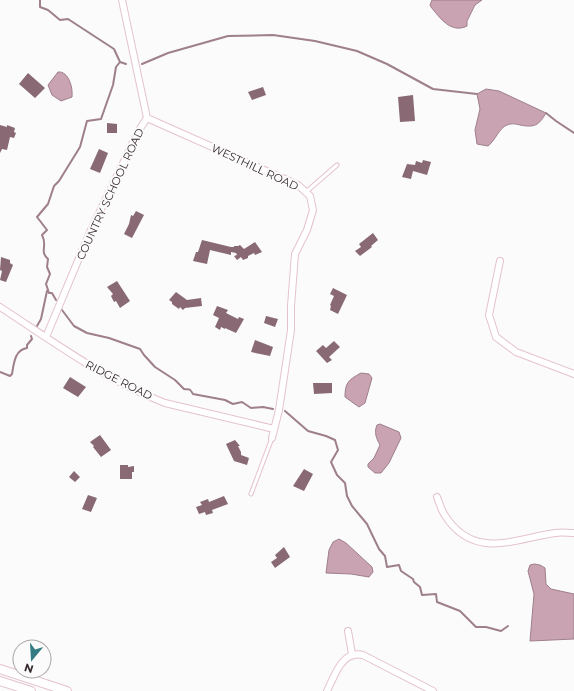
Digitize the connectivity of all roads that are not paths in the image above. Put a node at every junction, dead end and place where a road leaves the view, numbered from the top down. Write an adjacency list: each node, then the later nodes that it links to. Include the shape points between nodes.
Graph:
1 (122, 0): 2 (street, COUNTRY SCHOOL ROAD)
2 (147, 118): 4 (street, WESTHILL ROAD, via 298,185); 7 (street, COUNTRY SCHOOL ROAD, via 90,232)
3 (337, 166): 4 (lane)
4 (306, 192): 9 (street, WESTHILL ROAD, via 310,196 313,210 307,230 295,254 291,330)
5 (500, 261): 8 (street, via 489,315 496,337 516,352)
6 (0, 308): 7 (street, RIDGE ROAD)
7 (46, 337): 9 (street, RIDGE ROAD, via 83,362 155,399)
8 (574, 374)
9 (274, 429): 10 (street, WESTHILL ROAD)
10 (272, 438): 11 (lane)
11 (251, 494)
12 (437, 497): 13 (street, via 444,514 455,528 470,539 490,544 510,543 557,533)
13 (574, 533)
14 (348, 631): 15 (street)
15 (352, 654): 20 (street, via 342,662); 21 (street, via 363,655)
16 (0, 669): 19 (street)
17 (0, 681): 18 (street)
18 (31, 691)
19 (66, 691)
20 (327, 691)
21 (430, 691)

